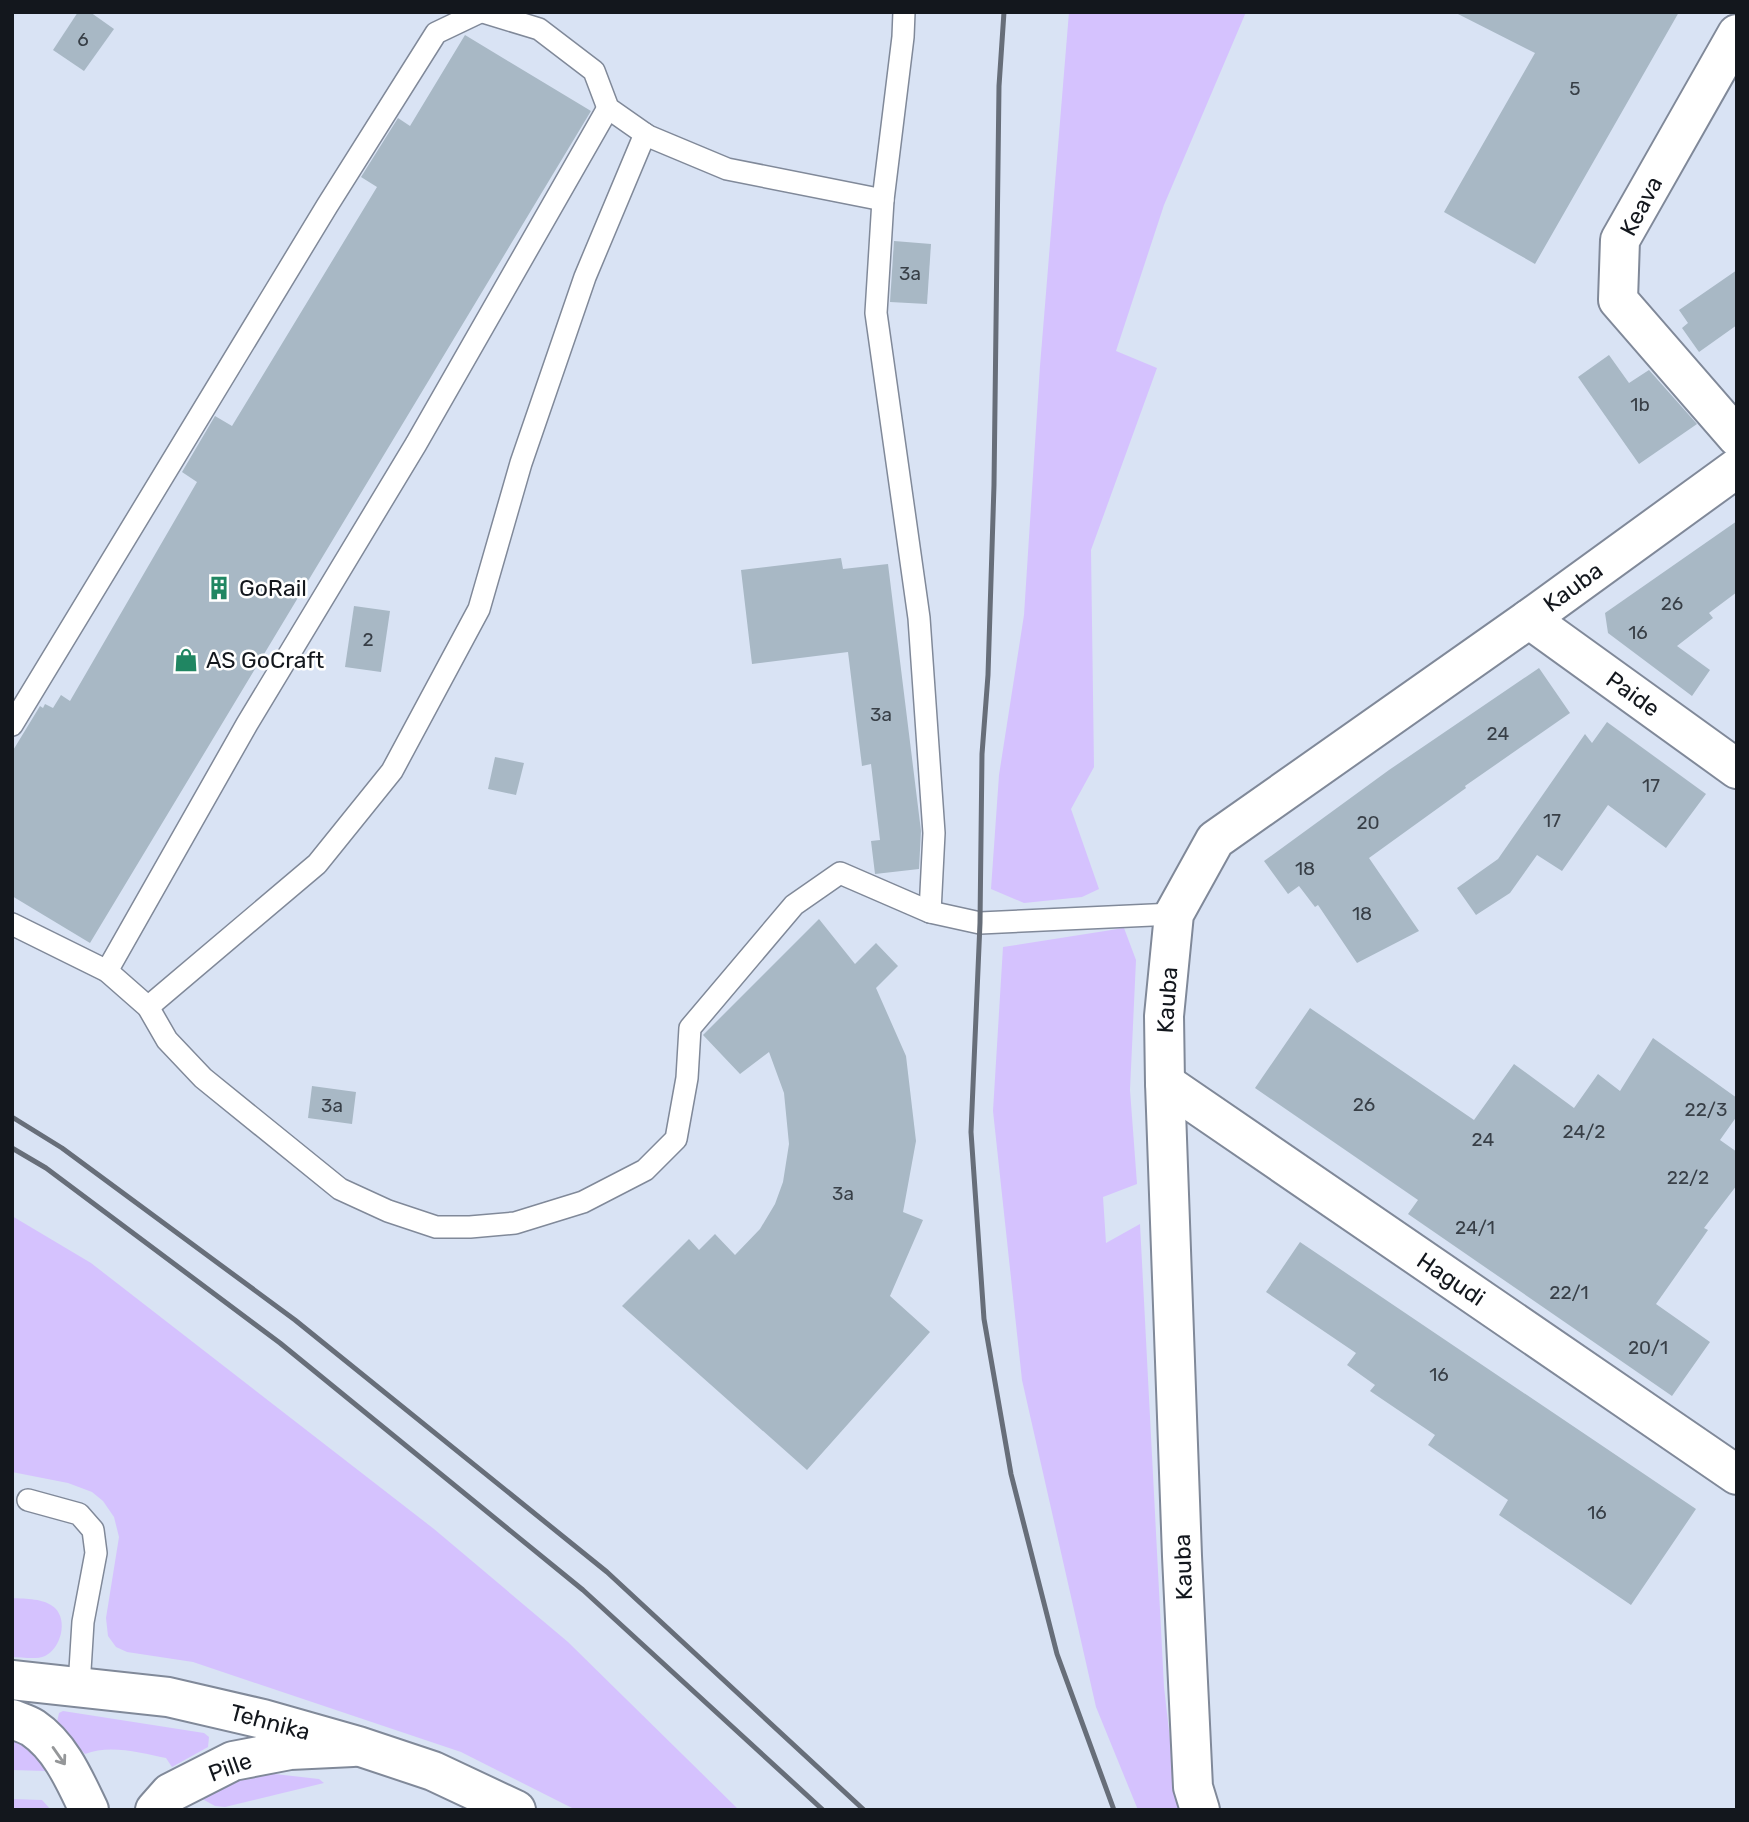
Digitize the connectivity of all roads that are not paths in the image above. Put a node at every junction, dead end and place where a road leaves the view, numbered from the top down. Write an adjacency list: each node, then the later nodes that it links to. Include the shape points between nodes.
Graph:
1 (482, 12): 4 (lane, via 539,29 585,64 594,71); 10 (lane, via 436,33)
2 (904, 12): 6 (lane)
3 (1737, 34): 7 (street, Keava, via 1620,240 1618,300)
4 (608, 108): 5 (lane); 15 (lane)
5 (645, 134): 6 (lane, via 727,169); 16 (lane, via 581,289 521,463 479,609 391,771 317,864)
6 (883, 200): 12 (lane, via 876,313 919,618 934,833)
7 (1737, 437)
8 (1737, 468): 9 (street, Kauba)
9 (1529, 619): 11 (street, Paide); 13 (street, Kauba, via 1215,840)
10 (12, 725)
11 (1737, 769)
12 (930, 912): 13 (lane, via 979,923); 16 (lane, via 840,873 794,905 690,1028 676,1139 645,1170 583,1202 516,1223 436,1227 340,1189 203,1077 167,1040)
13 (1174, 914): 17 (street, Kauba, via 1164,1016)
14 (12, 925): 15 (lane)
15 (107, 971): 16 (lane)
16 (148, 1007)
17 (1165, 1083): 18 (street, Hagudi); 27 (street, Kauba, via 1193,1787)
18 (1737, 1475)
19 (28, 1500): 21 (lane, via 79,1514 93,1530 96,1553 83,1622)
20 (12, 1680): 21 (street, Tehnika)
21 (79, 1686): 23 (street, Tehnika, via 168,1697)
22 (12, 1719): 24 (street, one-way to 24, via 33,1728 55,1749)
23 (358, 1746): 25 (street, Pille, via 290,1750 233,1761 170,1793); 26 (street, Tehnika, via 433,1772)
24 (89, 1810)
25 (155, 1810)
26 (516, 1810)
27 (1200, 1810)

